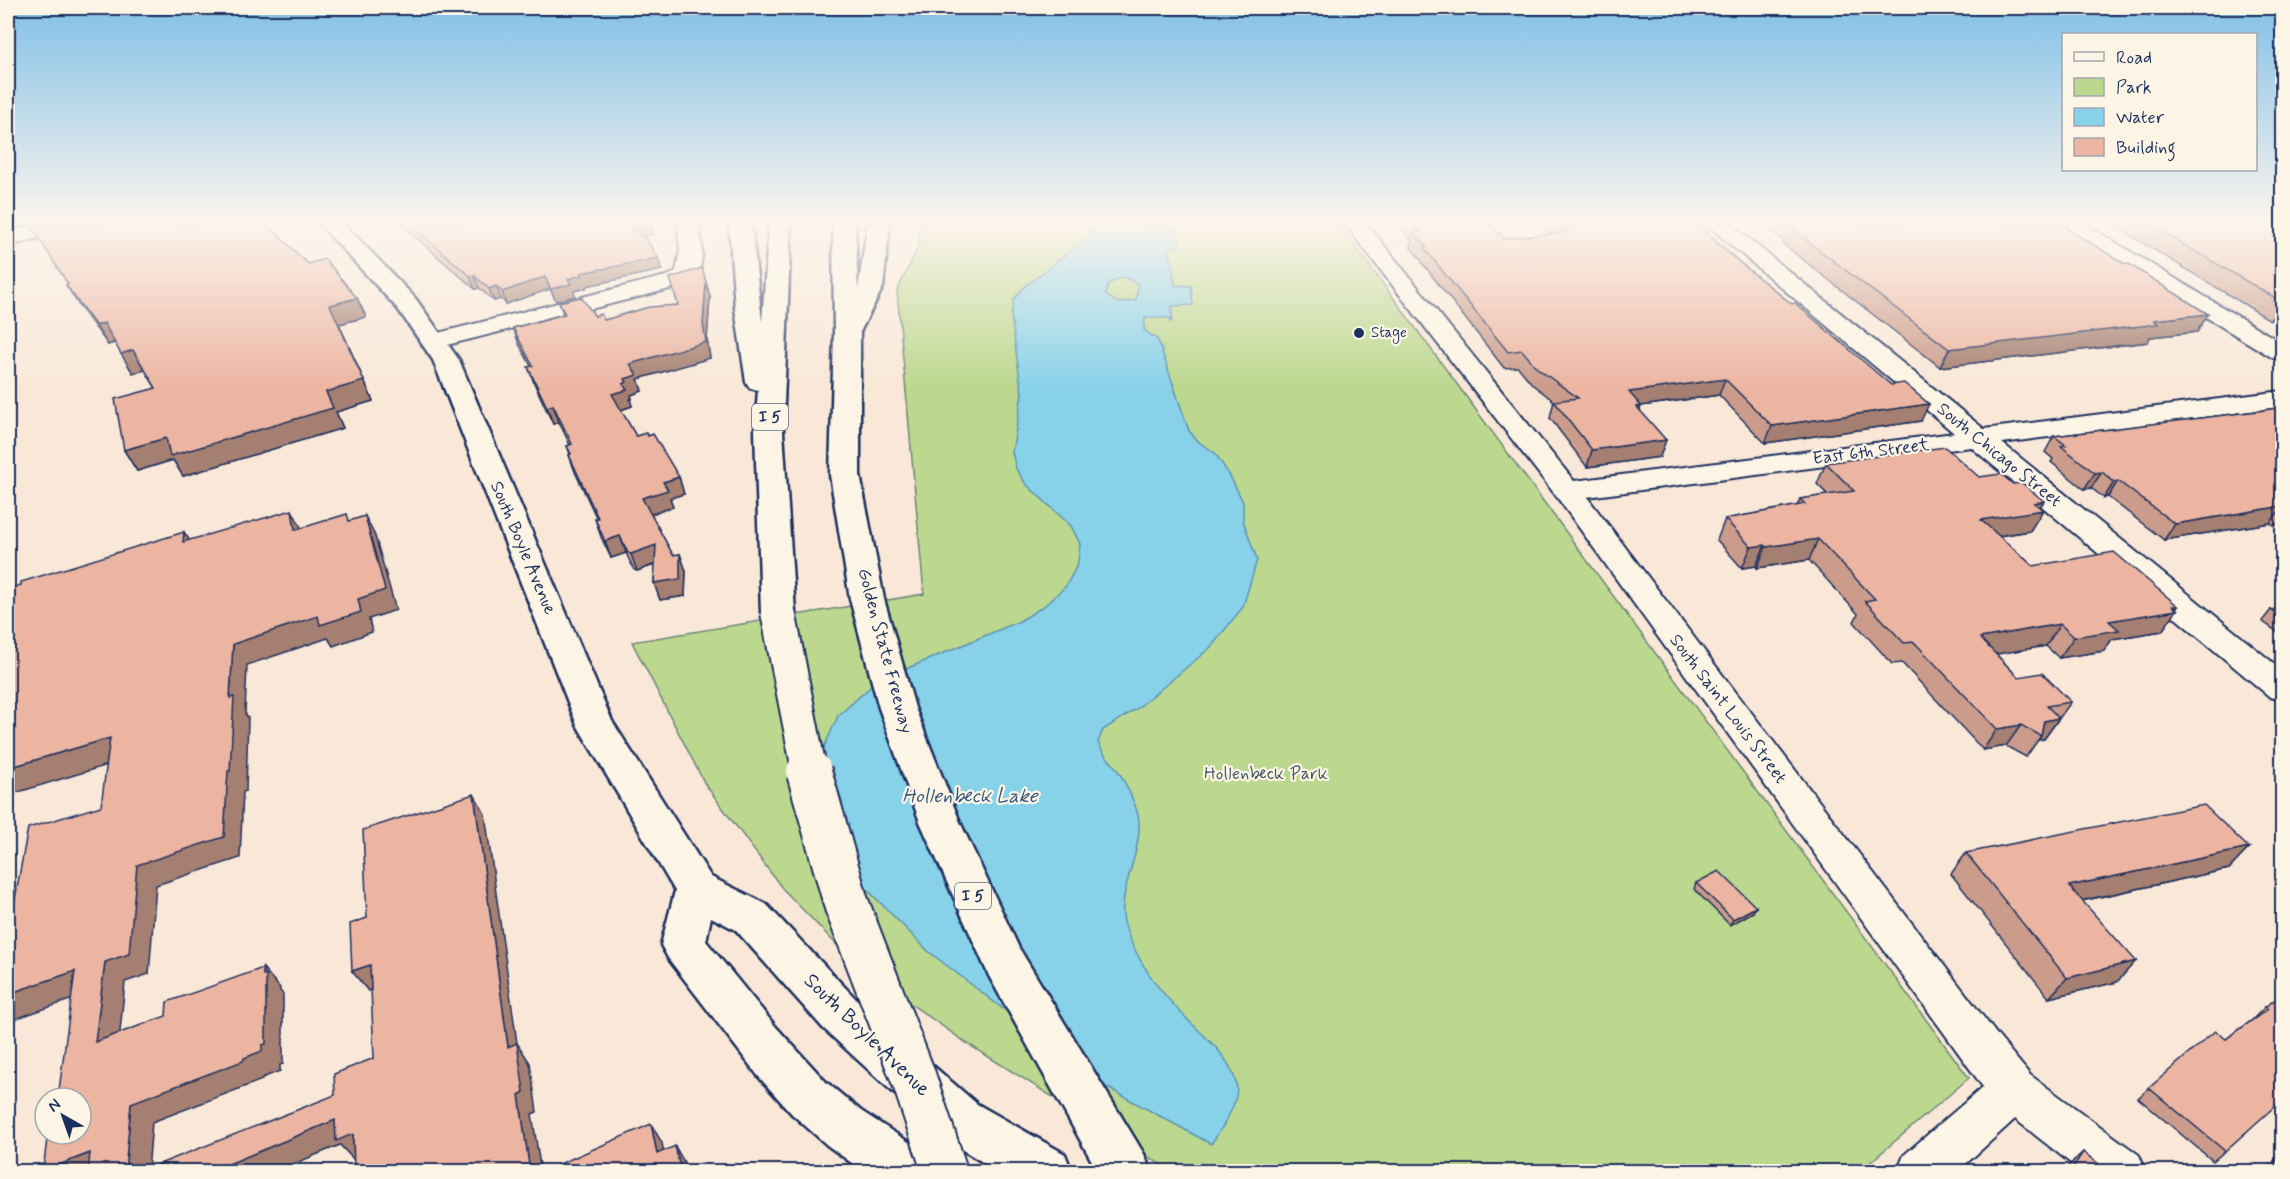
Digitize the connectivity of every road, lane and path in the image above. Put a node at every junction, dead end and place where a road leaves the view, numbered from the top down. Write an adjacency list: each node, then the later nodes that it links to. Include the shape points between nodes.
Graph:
1 (385, 278): 11 (main road, South Boyle Avenue, via 405,298)
2 (681, 278): 11 (street)
3 (745, 278): 14 (main road)
4 (778, 278): 14 (main road, I 5)
5 (846, 278): 10 (main road, Golden State Freeway / I 5)
6 (872, 278): 10 (main road)
7 (1399, 278): 16 (street, South Saint Louis Street)
8 (1783, 278): 15 (street, South Chicago Street)
9 (2159, 278): 12 (street)
10 (847, 333): 23 (main road, Golden State Freeway / I 5, via 845,475 867,599 897,708 940,822 1004,962)
11 (435, 341): 18 (main road, South Boyle Avenue, via 465,403 595,724)
12 (2283, 353)
13 (2283, 399): 15 (street, East 6th Street)
14 (769, 431): 21 (main road, I 5, bridge, via 778,612 806,761 846,903 914,1079)
15 (1978, 438): 16 (street, East 6th Street); 17 (street, South Chicago Street)
16 (1567, 491): 19 (street, South Saint Louis Street)
17 (2283, 688)
18 (696, 889): 20 (main road, via 683,945 735,1013 810,1099 860,1140); 22 (main road, South Boyle Avenue, via 751,917 839,1013 960,1121)
19 (2014, 1090): 24 (street); 25 (street, South Saint Louis Street)
20 (909, 1172)
21 (945, 1172)
22 (1047, 1172)
23 (1125, 1172)
24 (1921, 1172)
25 (2122, 1172)

